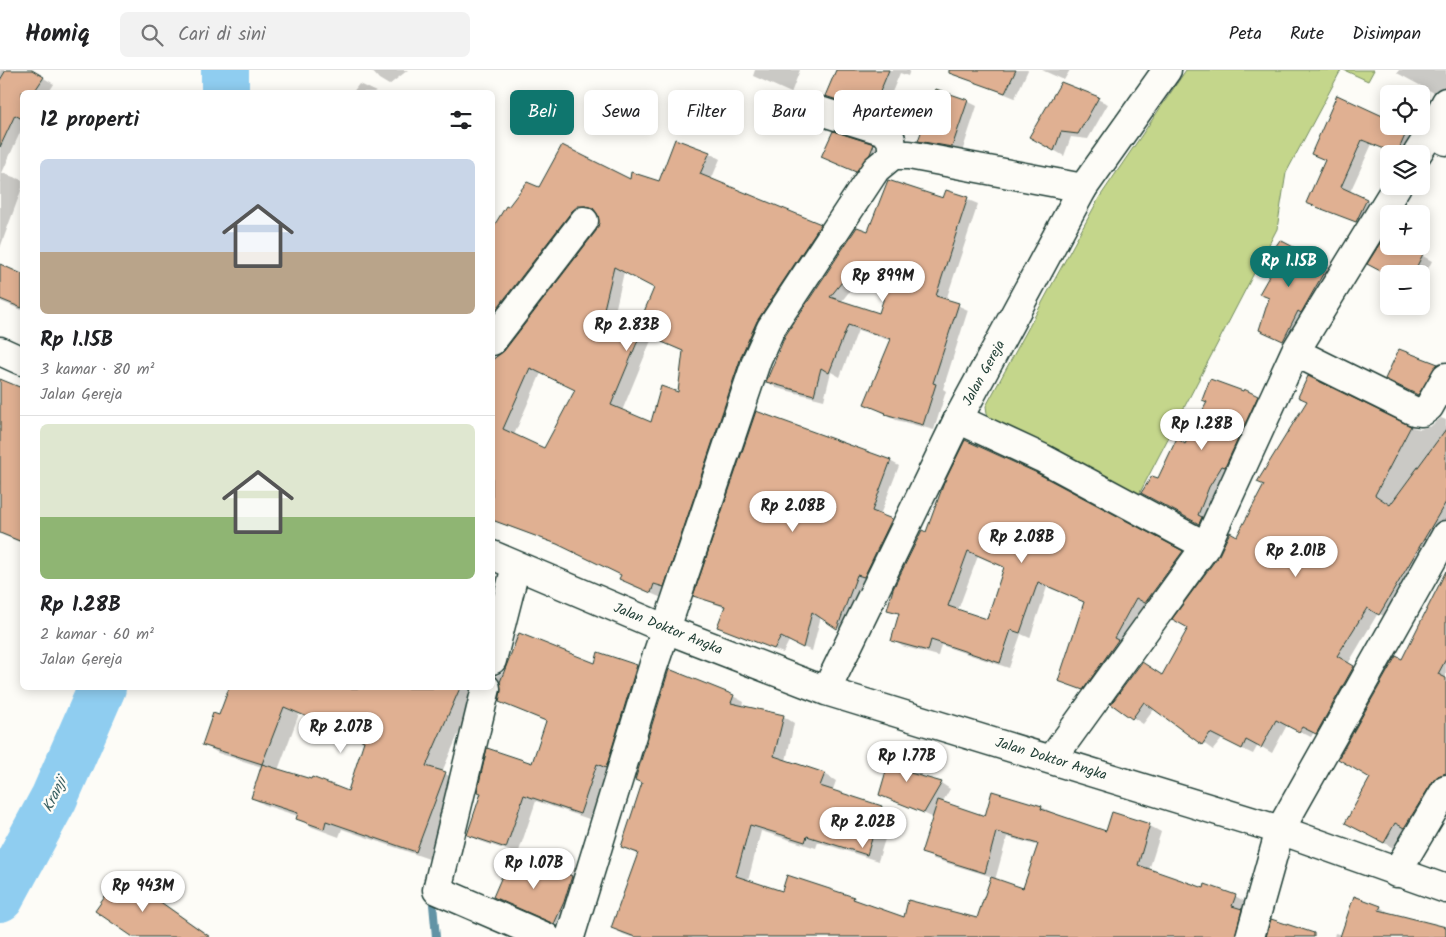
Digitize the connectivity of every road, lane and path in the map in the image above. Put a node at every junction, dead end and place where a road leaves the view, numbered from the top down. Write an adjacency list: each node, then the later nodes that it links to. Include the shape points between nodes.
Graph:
1 (1167, 70): 6 (street, Jalan Gereja)
2 (1446, 102): 4 (street)
3 (824, 112): 5 (street, via 884,131 891,139)
4 (1431, 142)
5 (893, 155): 6 (street, via 909,155); 18 (street, via 876,169 771,328 757,359)
6 (1083, 188): 14 (street, Jalan Gereja)
7 (1392, 195): 11 (street)
8 (584, 221): 9 (street)
9 (495, 337)
10 (0, 351): 12 (street)
11 (1295, 352): 13 (street, via 1414,411 1422,412 1429,407); 16 (street)
12 (20, 360)
13 (1446, 377)
14 (958, 420): 16 (street, via 1042,458); 21 (street, Jalan Gereja)
15 (1446, 535): 24 (street)
16 (1206, 546): 22 (street)
17 (504, 560): 18 (street, Jalan Doktor Angka); 19 (street)
18 (666, 629): 21 (street, Jalan Doktor Angka); 28 (street)
19 (495, 635)
20 (486, 690): 27 (street, via 437,890)
21 (826, 691): 22 (street, Jalan Doktor Angka)
22 (1052, 759): 24 (street, Jalan Doktor Angka)
23 (1446, 789): 25 (street)
24 (1280, 830): 25 (street, Jalan Doktor Angka); 29 (street)
25 (1396, 873): 26 (street, Jalan Doktor Angka)
26 (1446, 889)
27 (546, 937)
28 (570, 937)
29 (1250, 937)

